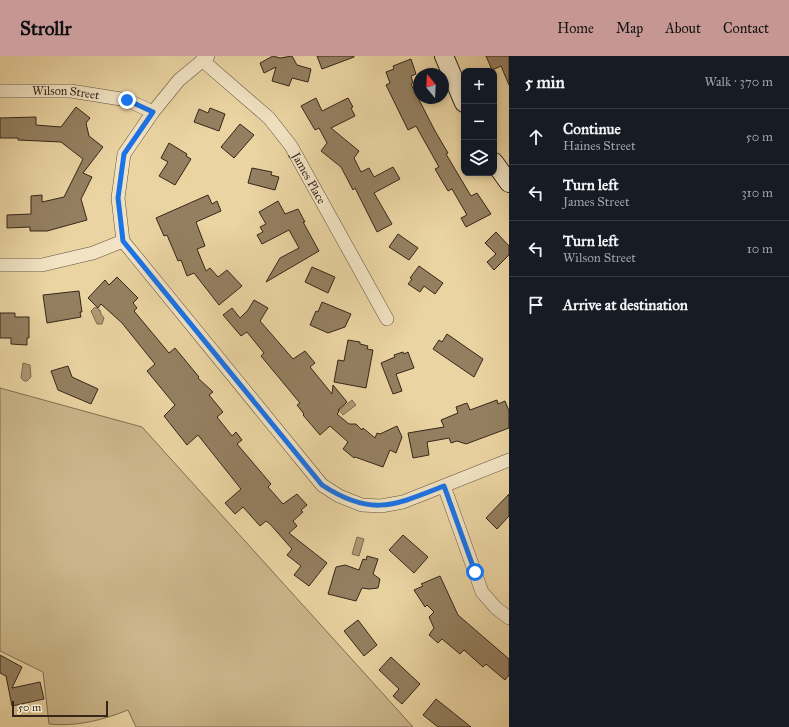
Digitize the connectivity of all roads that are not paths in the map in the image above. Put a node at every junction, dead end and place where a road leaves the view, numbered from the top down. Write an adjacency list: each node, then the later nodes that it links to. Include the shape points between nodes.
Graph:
1 (444, 56): 4 (main road)
2 (205, 58): 5 (street, via 179,80); 10 (street, James Place, via 269,118 291,146)
3 (0, 90): 5 (street, Wilson Street, via 71,91 127,100)
4 (461, 96)
5 (153, 112): 8 (street, via 124,154 118,198)
6 (497, 166): 7 (main road)
7 (509, 183)
8 (123, 241): 9 (street, via 93,253 42,265); 12 (street, via 322,485 339,496 362,505 381,506 403,502)
9 (0, 265)
10 (387, 320)
11 (509, 460): 12 (street)
12 (444, 486): 13 (street, via 482,592)
13 (509, 618)

